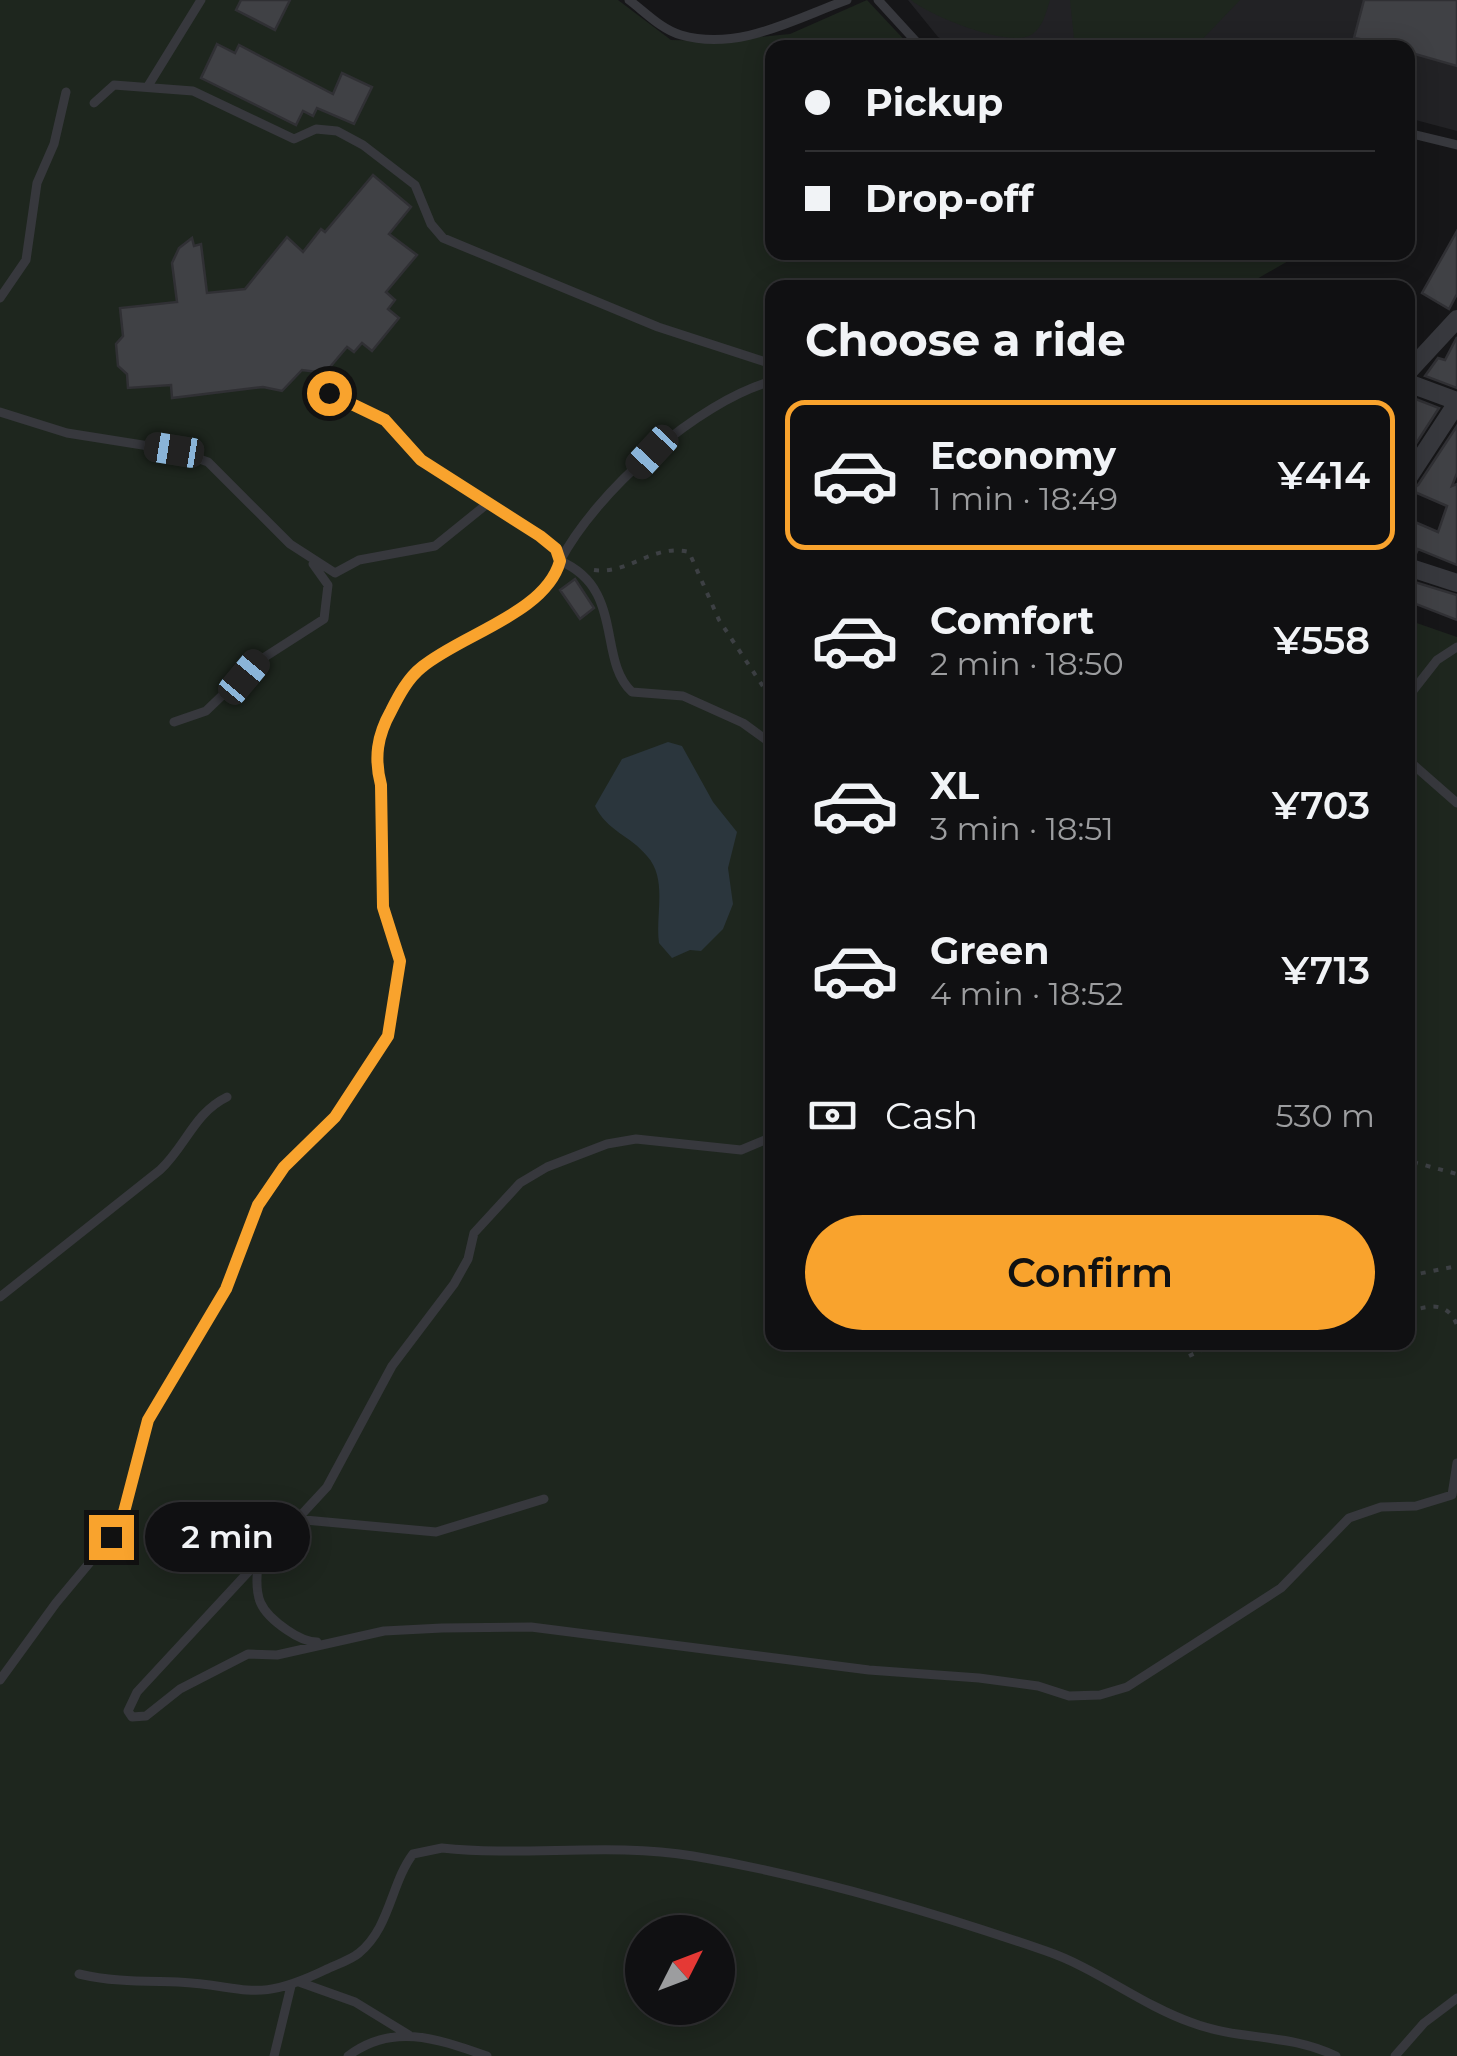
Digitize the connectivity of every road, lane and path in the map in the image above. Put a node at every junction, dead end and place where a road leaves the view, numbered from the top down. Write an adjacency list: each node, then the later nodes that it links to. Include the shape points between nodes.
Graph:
1 (202, 0): 6 (lane)
2 (629, 0): 3 (lane, via 682,36 709,37 777,30)
3 (847, 0)
4 (878, 0): 5 (lane)
5 (915, 40)
6 (148, 86): 8 (lane, via 114,85); 13 (lane, via 194,91 294,139 316,128 337,131 414,186 442,238 658,328)
7 (66, 92): 11 (lane, via 37,184 26,260)
8 (94, 104)
9 (1415, 135): 10 (lane)
10 (1457, 145)
11 (0, 298)
12 (1457, 320): 14 (street)
13 (765, 362)
14 (1415, 365)
15 (765, 383): 23 (lane, via 740,390 652,452 572,537)
16 (1415, 386): 18 (street)
17 (329, 393): 21 (lane, via 385,420 421,460)
18 (1457, 402): 20 (street)
19 (0, 412): 22 (lane, via 208,462)
20 (1415, 467)
21 (486, 504): 22 (lane, via 450,538 418,552 358,560 335,573); 23 (lane, via 540,536)
22 (309, 560): 30 (lane, via 328,584 324,620 257,662 206,711)
23 (560, 561): 24 (lane); 51 (lane, via 535,600 420,668 384,724 376,766 383,907 400,961 388,1036 335,1117 284,1167 258,1205 226,1289 152,1409 111,1537)
24 (574, 567): 29 (path, via 609,572 659,552 689,552 719,620); 31 (lane, via 607,615 616,666 632,692 683,696)
25 (1415, 569): 26 (street)
26 (1457, 584)
27 (1457, 646): 28 (lane, via 1436,660)
28 (1415, 688)
29 (765, 689)
30 (174, 722)
31 (765, 739)
32 (1415, 766): 33 (lane)
33 (1457, 803)
34 (227, 1097): 40 (lane, via 209,1106 160,1170)
35 (765, 1140): 48 (lane, via 741,1150 636,1139 547,1167 520,1183 474,1233 454,1284 392,1366 344,1460)
36 (1415, 1163): 37 (path)
37 (1457, 1174)
38 (1457, 1266): 39 (path)
39 (1415, 1275)
40 (0, 1298)
41 (1415, 1311): 42 (path, via 1440,1306)
42 (1457, 1325)
43 (1201, 1350): 44 (path)
44 (1189, 1356)
45 (1457, 1463): 47 (lane)
46 (544, 1499): 48 (lane, via 436,1532)
47 (1455, 1500): 50 (lane, via 1381,1507 1349,1518 1281,1588 1127,1687 1100,1695 532,1627 384,1630)
48 (294, 1519): 49 (lane)
49 (258, 1564): 50 (lane, via 254,1591 260,1610 310,1642); 50 (lane, via 137,1692 128,1708 132,1717 146,1716 180,1689 248,1654 277,1655)
50 (334, 1640)
51 (0, 1680)
52 (80, 1974): 53 (lane, via 250,1993)
53 (295, 1984): 55 (lane, via 354,2002); 56 (lane); 59 (lane, via 360,1953 413,1854 442,1848 622,1850 708,1859 892,1904 1050,1952 1160,2011 1228,2037 1308,2043)
54 (1457, 1998): 60 (lane)
55 (410, 2036): 57 (lane, via 366,2042); 58 (lane, via 448,2040)
56 (274, 2056)
57 (348, 2056)
58 (487, 2056)
59 (1336, 2056)
60 (1395, 2056)

